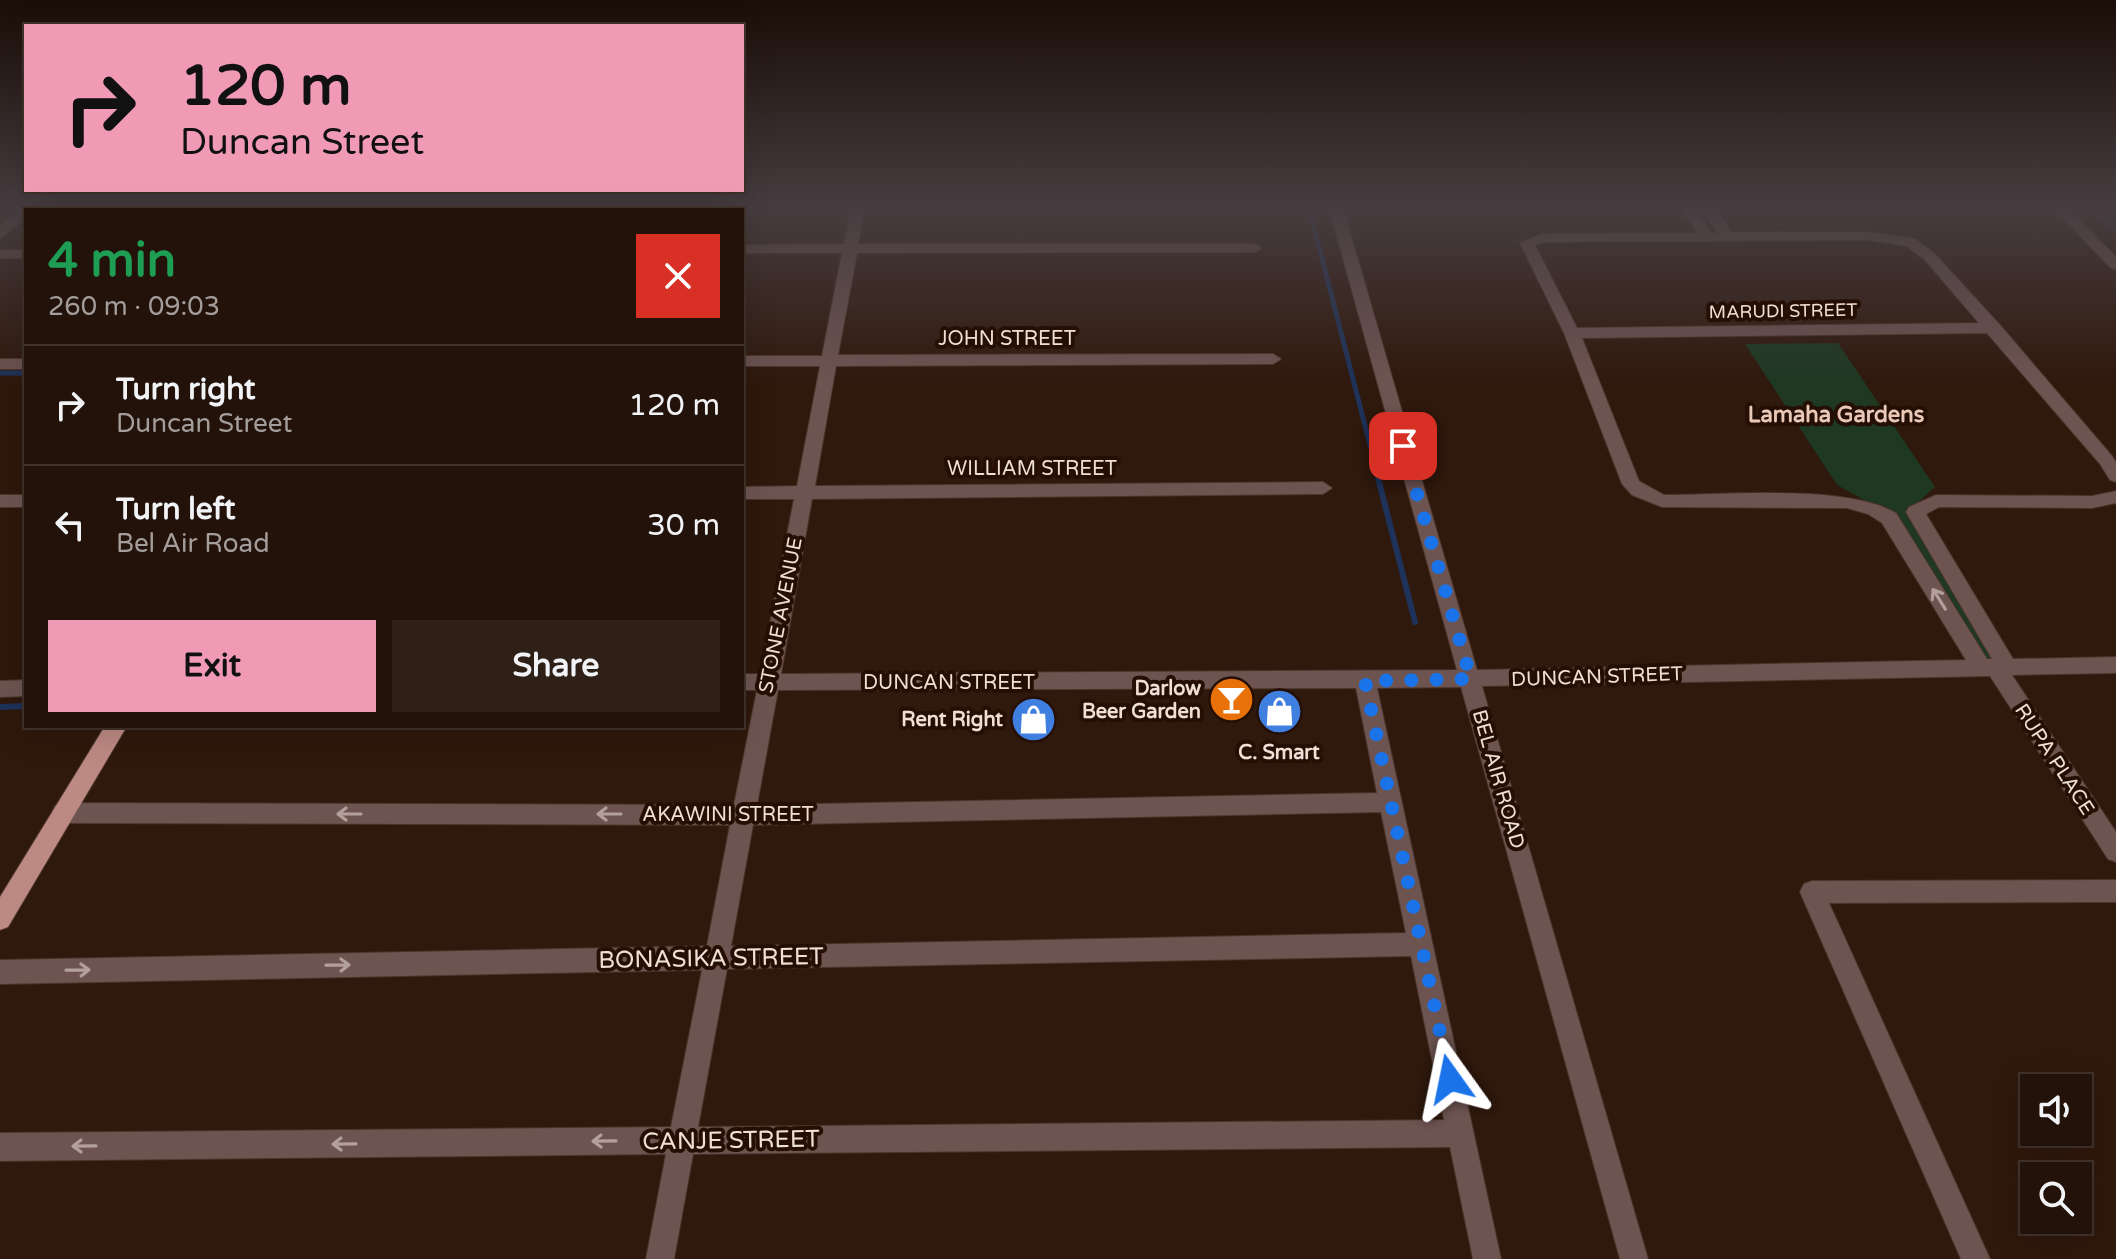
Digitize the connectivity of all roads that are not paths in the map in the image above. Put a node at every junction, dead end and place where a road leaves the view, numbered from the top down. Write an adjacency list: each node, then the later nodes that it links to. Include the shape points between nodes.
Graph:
1 (849, 267): 9 (street, STONE AVENUE)
2 (1353, 267): 23 (street, BEL AIR ROAD)
3 (1539, 267): 6 (street)
4 (1939, 267): 5 (street)
5 (1994, 328): 6 (street, MARUDI STREET); 12 (street)
6 (1572, 333): 19 (street, via 1638,491 1680,503 1847,502)
7 (1273, 359): 9 (street, JOHN STREET)
8 (744, 361): 9 (street, JOHN STREET)
9 (832, 361): 14 (street, STONE AVENUE)
10 (0, 364): 11 (street)
11 (24, 364)
12 (2116, 476)
13 (1323, 488): 14 (street, WILLIAM STREET)
14 (804, 492): 15 (street, WILLIAM STREET); 26 (street, STONE AVENUE)
15 (744, 493)
16 (2116, 497): 20 (street, via 2092,502 1936,501 1915,512)
17 (0, 501): 18 (street)
18 (24, 501)
19 (1889, 518): 20 (street); 22 (street, one-way to 19)
20 (1917, 518): 22 (street)
21 (2116, 665): 22 (street, DUNCAN STREET)
22 (1994, 666): 23 (street, DUNCAN STREET); 33 (street, RUPA PLACE)
23 (1471, 679): 24 (street, DUNCAN STREET); 44 (street, BEL AIR ROAD)
24 (1365, 681): 26 (street, DUNCAN STREET); 30 (street)
25 (744, 682): 26 (street, DUNCAN STREET)
26 (768, 682): 32 (street, STONE AVENUE)
27 (24, 688): 28 (street)
28 (0, 689)
29 (115, 728): 31 (main road)
30 (1393, 802): 32 (street, AKAWINI STREET); 36 (street)
31 (63, 813): 32 (street, AKAWINI STREET, one-way to 31); 35 (main road)
32 (743, 815): 37 (street, STONE AVENUE)
33 (2116, 852)
34 (2116, 891): 45 (street, via 1812,892)
35 (0, 919)
36 (1423, 944): 37 (street, BONASIKA STREET); 39 (street)
37 (716, 958): 38 (street, BONASIKA STREET, one-way to 37); 40 (street, STONE AVENUE)
38 (0, 972)
39 (1461, 1133): 40 (street, CANJE STREET); 43 (street)
40 (682, 1141): 41 (street, CANJE STREET, one-way to 41); 42 (street, STONE AVENUE)
41 (0, 1147)
42 (660, 1259)
43 (1487, 1259)
44 (1634, 1259)
45 (1976, 1259)

